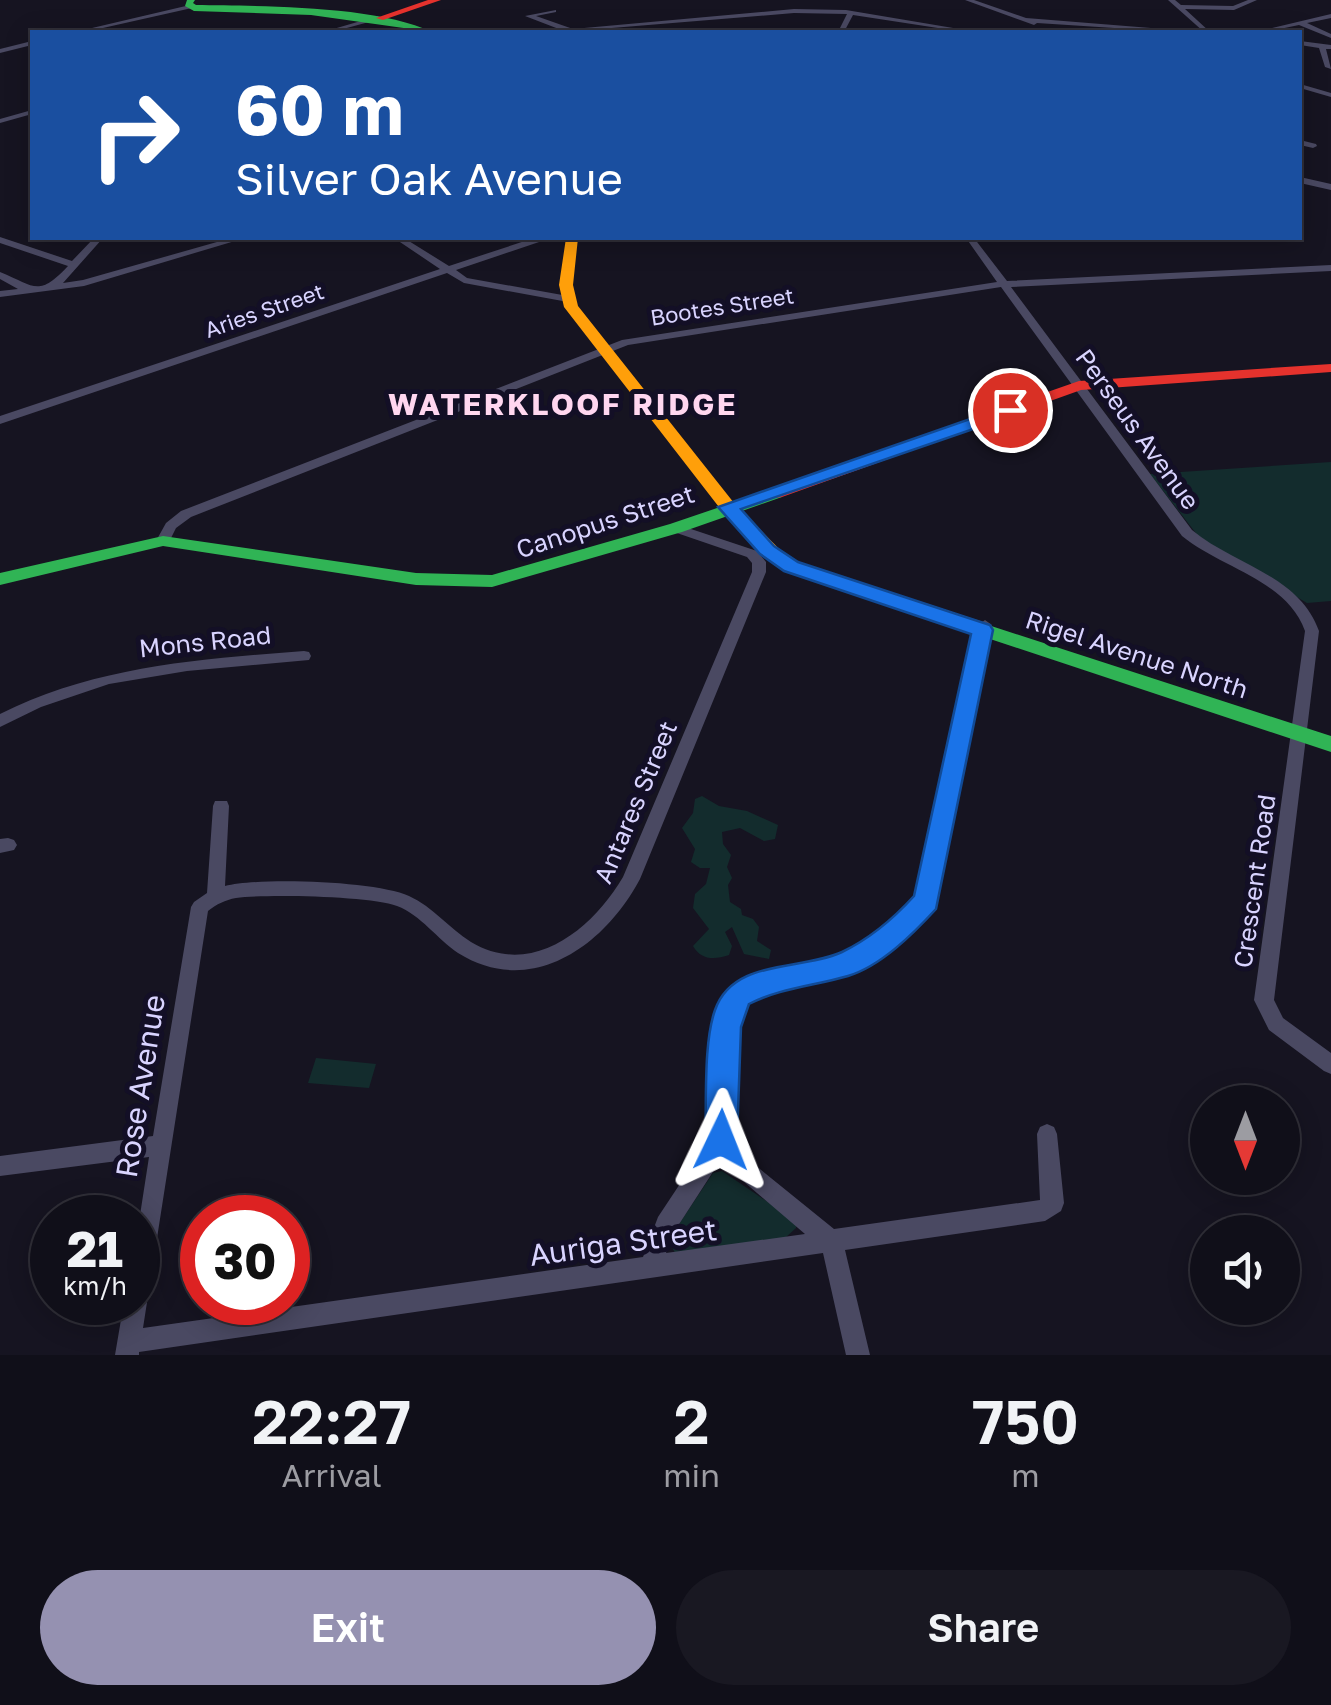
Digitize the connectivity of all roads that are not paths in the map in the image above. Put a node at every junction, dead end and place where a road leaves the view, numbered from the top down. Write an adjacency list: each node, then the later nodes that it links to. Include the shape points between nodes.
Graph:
1 (437, 0): 12 (main road)
2 (968, 0): 13 (street)
3 (1172, 0): 6 (street)
4 (1254, 0): 6 (street, via 1234,8)
5 (191, 3): 12 (main road); 15 (street)
6 (1180, 7): 24 (street)
7 (554, 11): 10 (street)
8 (851, 13): 19 (street, via 780,12); 20 (street); 21 (street)
9 (517, 14): 10 (street)
10 (528, 16): 18 (street)
11 (1331, 16): 14 (street)
12 (378, 18): 16 (street); 17 (main road)
13 (1026, 20): 22 (street); 23 (street)
14 (1300, 23): 25 (street); 26 (street)
15 (86, 30)
16 (333, 30)
17 (420, 30)
18 (563, 30)
19 (589, 30)
20 (842, 30)
21 (961, 30)
22 (1055, 30)
23 (1169, 30)
24 (1206, 30)
25 (1267, 30)
26 (1331, 36)
27 (30, 44): 29 (street)
28 (1326, 46): 30 (street)
29 (0, 51)
30 (1329, 67)
31 (1302, 87): 32 (street)
32 (1331, 94)
33 (30, 112): 34 (street)
34 (0, 120)
35 (1302, 143): 36 (street)
36 (1312, 146)
37 (1302, 181): 38 (street)
38 (1331, 187)
39 (0, 240): 46 (street)
40 (96, 240): 46 (street)
41 (233, 240): 51 (street)
42 (401, 240): 48 (street)
43 (536, 240): 48 (street, Aries Street)
44 (571, 240): 54 (main road)
45 (971, 240): 50 (street, Perseus Avenue)
46 (74, 265): 51 (street)
47 (1331, 268): 50 (street, Bootes Street)
48 (446, 270): 54 (street, via 476,284); 58 (street, Aries Street)
49 (0, 275): 52 (street)
50 (1004, 284): 55 (street, Bootes Street); 57 (street, Perseus Avenue)
51 (53, 288): 52 (street)
52 (30, 291): 53 (street)
53 (0, 294)
54 (568, 300): 55 (main road, Rigel Avenue North)
55 (603, 348): 59 (main road, Rigel Avenue North); 61 (street, Bootes Street, via 186,514)
56 (1331, 368): 57 (main road, Canopus Street)
57 (1079, 386): 59 (main road, Canopus Street); 66 (street, Perseus Avenue, via 1195,542 1290,596 1308,614 1312,631)
58 (0, 420)
59 (733, 506): 60 (main road, Canopus Street); 63 (main road, Rigel Avenue North, via 767,550 791,567)
60 (676, 528): 61 (main road, Canopus Street, via 513,577 470,583); 69 (street, Antares Street, via 752,554 759,572 624,892 589,936 549,956 504,961 467,948 386,895 250,890)
61 (163, 542): 62 (main road, Canopus Street)
62 (0, 579)
63 (984, 628): 66 (main road, Rigel Avenue North); 72 (street, via 926,901 903,926 847,964 764,982 738,996 726,1027)
64 (304, 656): 65 (street, Mons Road, via 138,672)
65 (0, 721)
66 (1300, 730): 67 (main road, Rigel Avenue North); 70 (street, Crescent Road, via 1264,1000 1276,1024)
67 (1331, 740)
68 (222, 806): 69 (street)
69 (216, 896): 73 (street, Rose Avenue, via 198,914)
70 (1331, 1065)
71 (1047, 1134): 76 (street, Auriga Street, via 1053,1203 1048,1208)
72 (721, 1140): 76 (street, via 743,1168); 77 (street, via 666,1224)
73 (161, 1145): 74 (street); 75 (street, Rose Avenue)
74 (0, 1166)
75 (153, 1195)
76 (832, 1242): 77 (street, Auriga Street); 79 (street)
77 (650, 1269): 78 (street, Auriga Street)
78 (128, 1348)
79 (858, 1355)

